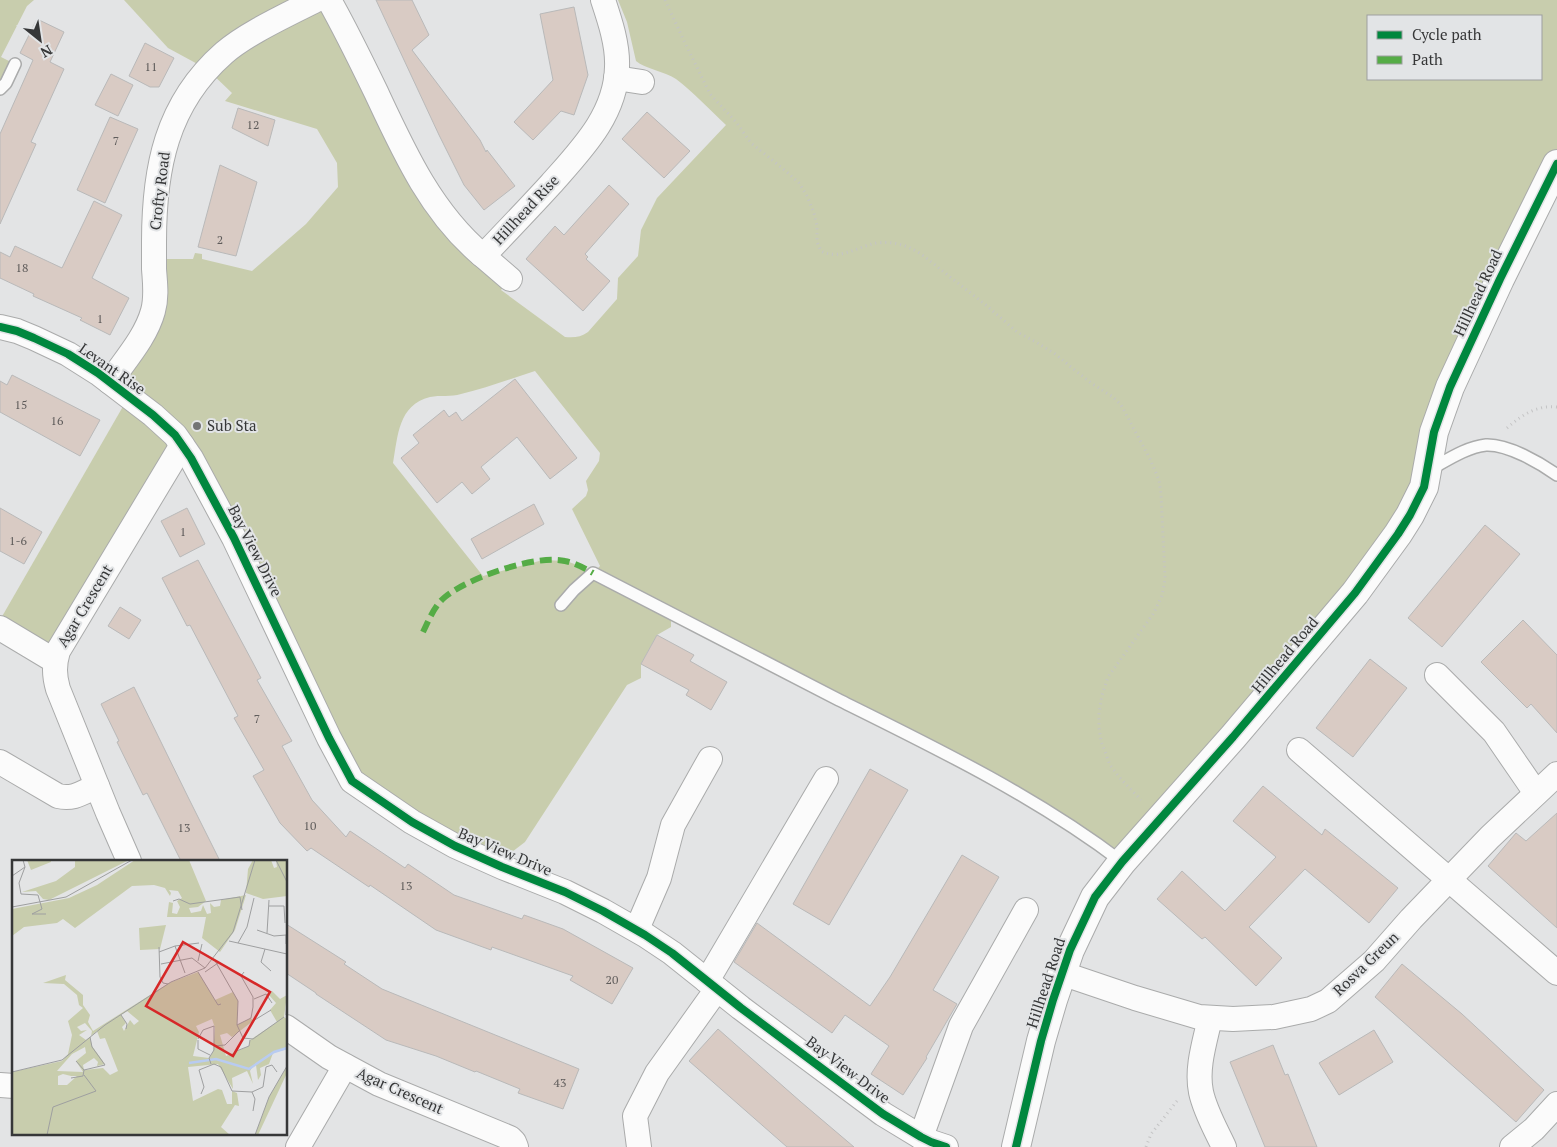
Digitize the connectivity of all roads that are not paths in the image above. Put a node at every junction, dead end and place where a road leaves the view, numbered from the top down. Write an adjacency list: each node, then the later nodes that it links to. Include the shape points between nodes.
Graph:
1 (316, 0): 12 (street, Crofty Road, via 238,42 210,66 189,91 171,128 158,174 153,310 140,338)
2 (329, 0): 9 (street, Hillhead Rise, via 419,179 459,234)
3 (603, 0): 5 (street, Hillhead Rise, via 616,48)
4 (15, 64): 7 (lane)
5 (616, 78): 6 (street); 9 (street, Hillhead Rise, via 604,116 589,141)
6 (642, 82)
7 (0, 89)
8 (1557, 164): 14 (street, Hillhead Road, via 1450,387 1434,432)
9 (482, 255): 10 (street)
10 (510, 279)
11 (0, 327): 12 (street, Levant Rise, via 17,331 68,354)
12 (110, 382): 13 (street, Levant Rise, via 153,415)
13 (187, 451): 18 (street, Agar Crescent, via 62,644); 31 (street, Bay View Drive, via 238,546 352,780 412,822 455,846 565,892)
14 (1427, 471): 15 (lane, via 1470,449 1488,445 1526,457); 28 (street, Hillhead Road, via 1424,487 1410,514 1355,593)
15 (1557, 476)
16 (561, 605): 28 (lane, via 593,573 1018,793)
17 (0, 628): 18 (street)
18 (55, 661): 25 (street, Agar Crescent, via 58,689)
19 (1437, 675): 26 (street, via 1494,732)
20 (1299, 750): 29 (street)
21 (710, 759): 31 (street, via 673,825 658,878)
22 (0, 762): 25 (street, via 58,796 76,796)
23 (1557, 774): 26 (street, Rosva Greun)
24 (826, 778): 34 (street)
25 (97, 786): 27 (street, Agar Crescent)
26 (1536, 793): 29 (street, Rosva Greun)
27 (128, 860)
28 (1122, 862): 32 (street, Hillhead Road, via 1095,896)
29 (1448, 880): 33 (street); 35 (street, Rosva Greun, via 1374,961 1328,1001 1274,1017)
30 (1026, 910): 39 (street, via 961,1026)
31 (636, 930): 34 (street, Bay View Drive, via 672,952)
32 (1061, 973): 35 (street, Rosva Greun, via 1188,1014); 44 (street, Hillhead Road)
33 (1557, 973)
34 (712, 985): 39 (street, Bay View Drive, via 871,1105); 42 (street, via 657,1073 635,1116)
35 (1210, 1018): 45 (street, via 1200,1083 1204,1103)
36 (288, 1028): 37 (street, Agar Crescent)
37 (345, 1066): 40 (street); 41 (street, Agar Crescent, via 379,1084 510,1138)
38 (1557, 1104): 46 (street)
39 (921, 1137): 43 (street, Bay View Drive)
40 (298, 1147)
41 (516, 1147)
42 (639, 1147)
43 (946, 1147)
44 (1016, 1147)
45 (1224, 1147)
46 (1512, 1147)

